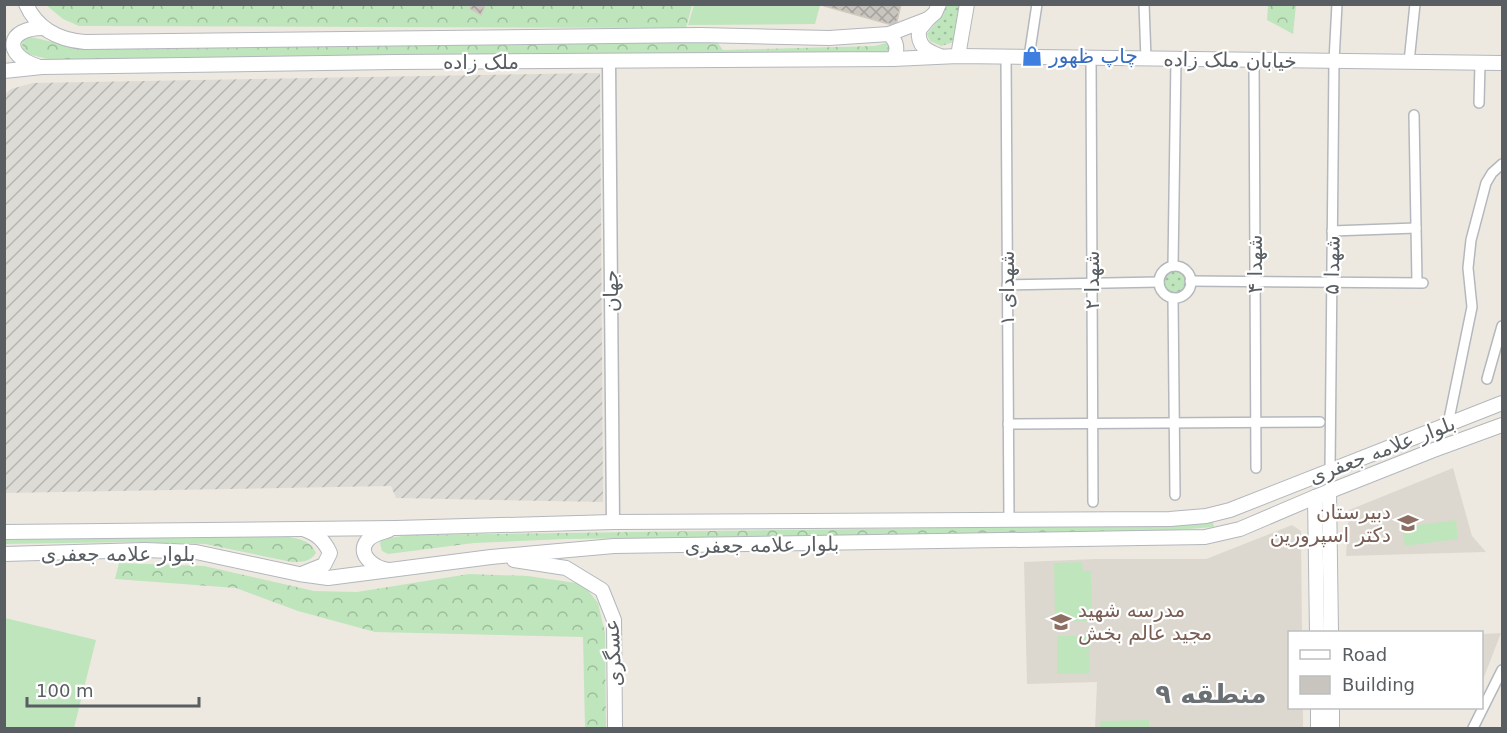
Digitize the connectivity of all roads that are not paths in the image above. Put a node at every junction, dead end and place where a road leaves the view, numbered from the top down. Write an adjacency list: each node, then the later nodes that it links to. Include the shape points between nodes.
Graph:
1 (26, 4): 9 (main road)
2 (939, 4): 8 (main road)
3 (967, 4): 12 (main road)
4 (1037, 4): 14 (street)
5 (1144, 4): 16 (street)
6 (1337, 4): 21 (street, شهدا ۵)
7 (1415, 4): 22 (street)
8 (928, 19): 10 (main road, ملک زاده); 11 (main road, via 919,30 920,43)
9 (43, 28): 10 (main road, ملک زاده, via 56,36 86,42 700,35 829,38); 25 (main road, via 21,31 13,45 25,62)
10 (889, 34): 17 (main road, via 897,48)
11 (941, 56): 12 (main road, ملک زاده); 17 (main road, ملک زاده)
12 (958, 56): 13 (main road, خیابان ملک زاده)
13 (1006, 57): 14 (main road, خیابان ملک زاده); 38 (street, شهدای ۱)
14 (1029, 57): 15 (main road, خیابان ملک زاده)
15 (1091, 58): 16 (main road, خیابان ملک زاده); 37 (street, شهدا ۲)
16 (1146, 58): 18 (main road, خیابان ملک زاده)
17 (893, 59): 20 (main road, ملک زاده)
18 (1176, 59): 19 (main road, خیابان ملک زاده); 32 (street)
19 (1254, 60): 21 (main road, خیابان ملک زاده); 34 (street, شهدا ۴)
20 (609, 61): 25 (main road, ملک زاده); 56 (street, جهان)
21 (1334, 61): 22 (main road, خیابان ملک زاده); 31 (street, شهدا ۵)
22 (1409, 62): 23 (main road, خیابان ملک زاده)
23 (1480, 63): 24 (main road, خیابان ملک زاده); 27 (street)
24 (1503, 63)
25 (42, 67): 26 (main road, ملک زاده)
26 (4, 71)
27 (1479, 103)
28 (1414, 115): 30 (street)
29 (1503, 164): 48 (street, via 1486,183 1470,240 1472,307)
30 (1416, 228): 31 (street); 36 (street, via 1420,283)
31 (1332, 231): 36 (street, شهدا ۵)
32 (1173, 266): 33 (street, via 1183,268); 35 (street, via 1163,270)
33 (1190, 281): 34 (street); 39 (street, via 1184,295)
34 (1255, 281): 36 (street); 43 (street, شهدا ۴)
35 (1159, 282): 37 (street); 39 (street, via 1164,294)
36 (1332, 282): 51 (street, شهدا ۵)
37 (1092, 284): 38 (street); 45 (street, شهدا ۲)
38 (1007, 285): 47 (street, شهدای ۱)
39 (1173, 298): 46 (street)
40 (1503, 326): 41 (street)
41 (1487, 379)
42 (1503, 403): 48 (main road, بلوار علامه جعفری)
43 (1256, 422): 44 (street); 46 (street); 50 (street, شهدا ۴)
44 (1320, 422)
45 (1093, 423): 46 (street); 47 (street); 54 (street, شهدا ۲)
46 (1175, 423): 53 (street)
47 (1008, 424): 55 (street, شهدای ۱)
48 (1448, 424): 51 (main road, بلوار علامه جعفری)
49 (1503, 425): 52 (main road, بلوار علامه جعفری)
50 (1256, 468)
51 (1330, 470): 55 (main road, بلوار علامه جعفری, via 1247,504 1206,516)
52 (1322, 494): 61 (main road, بلوار علامه جعفری, via 1240,529 1205,537 614,546); 64 (main road); 65 (main road)
53 (1175, 495)
54 (1093, 502)
55 (1008, 519): 56 (main road, بلوار علامه جعفری)
56 (613, 522): 58 (main road, بلوار علامه جعفری)
57 (300, 528): 58 (main road, بلوار علامه جعفری); 59 (main road, بلوار علامه جعفری); 63 (main road, via 325,542 330,553 324,565)
58 (396, 528): 62 (main road, via 374,535 364,548 370,562)
59 (4, 532)
60 (4, 554): 63 (main road, بلوار علامه جعفری, via 196,552)
61 (491, 557): 62 (main road, بلوار علامه جعفری); 69 (main road, عسگری, via 566,568 602,590 615,620)
62 (393, 570): 63 (main road, بلوار علامه جعفری, via 328,578)
63 (298, 574)
64 (1317, 631)
65 (1331, 631)
66 (1503, 670): 72 (street)
67 (1318, 709): 70 (main road)
68 (1332, 709): 71 (main road)
69 (615, 729)
70 (1318, 729)
71 (1332, 729)
72 (1473, 729)

